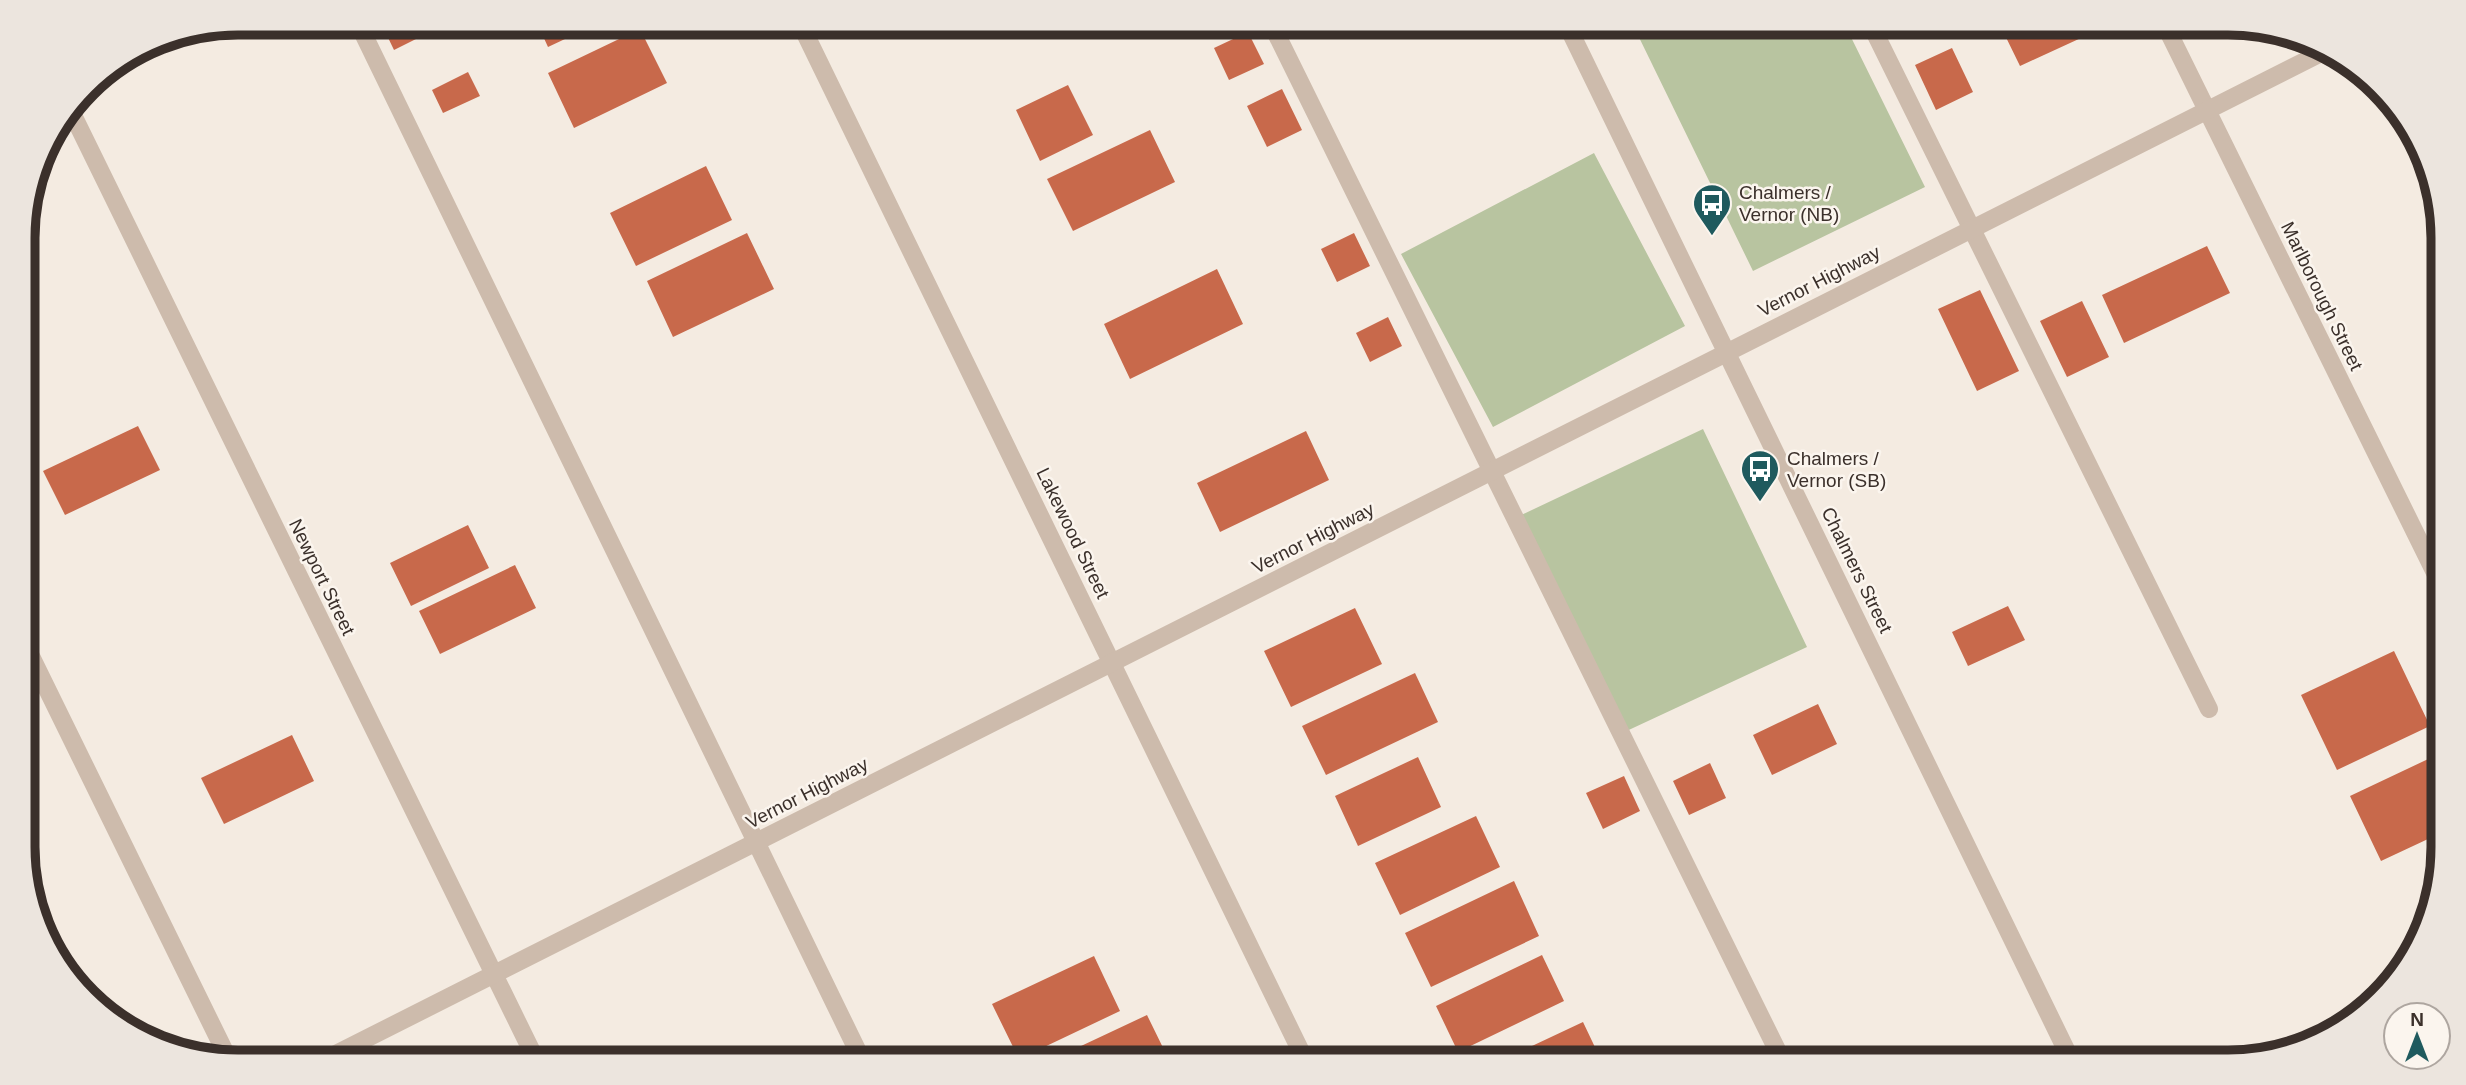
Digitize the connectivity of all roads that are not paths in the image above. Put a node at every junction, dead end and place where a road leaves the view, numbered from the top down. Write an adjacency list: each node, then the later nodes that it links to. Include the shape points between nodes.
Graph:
1 (364, 35): 17 (street)
2 (806, 35): 14 (street, Lakewood Street)
3 (1277, 35): 12 (street)
4 (1572, 35): 11 (street, Chalmers Street)
5 (1876, 35): 10 (street)
6 (2170, 35): 8 (street, Marlborough Street)
7 (2316, 55): 8 (street, Vernor Highway)
8 (2207, 110): 10 (street, Vernor Highway); 13 (street, Marlborough Street)
9 (75, 117): 18 (street, Newport Street)
10 (1971, 228): 11 (street, Vernor Highway); 16 (street)
11 (1727, 351): 12 (street, Vernor Highway); 25 (street, Chalmers Street)
12 (1491, 471): 14 (street, Vernor Highway); 24 (street)
13 (2431, 567)
14 (1113, 663): 17 (street, Vernor Highway); 23 (street, Lakewood Street)
15 (35, 664): 19 (street)
16 (2209, 709)
17 (755, 843): 18 (street, Vernor Highway); 22 (street)
18 (494, 975): 20 (street, Vernor Highway); 21 (street, Newport Street)
19 (224, 1049)
20 (344, 1050)
21 (531, 1050)
22 (857, 1050)
23 (1300, 1050)
24 (1777, 1050)
25 (2066, 1050)

